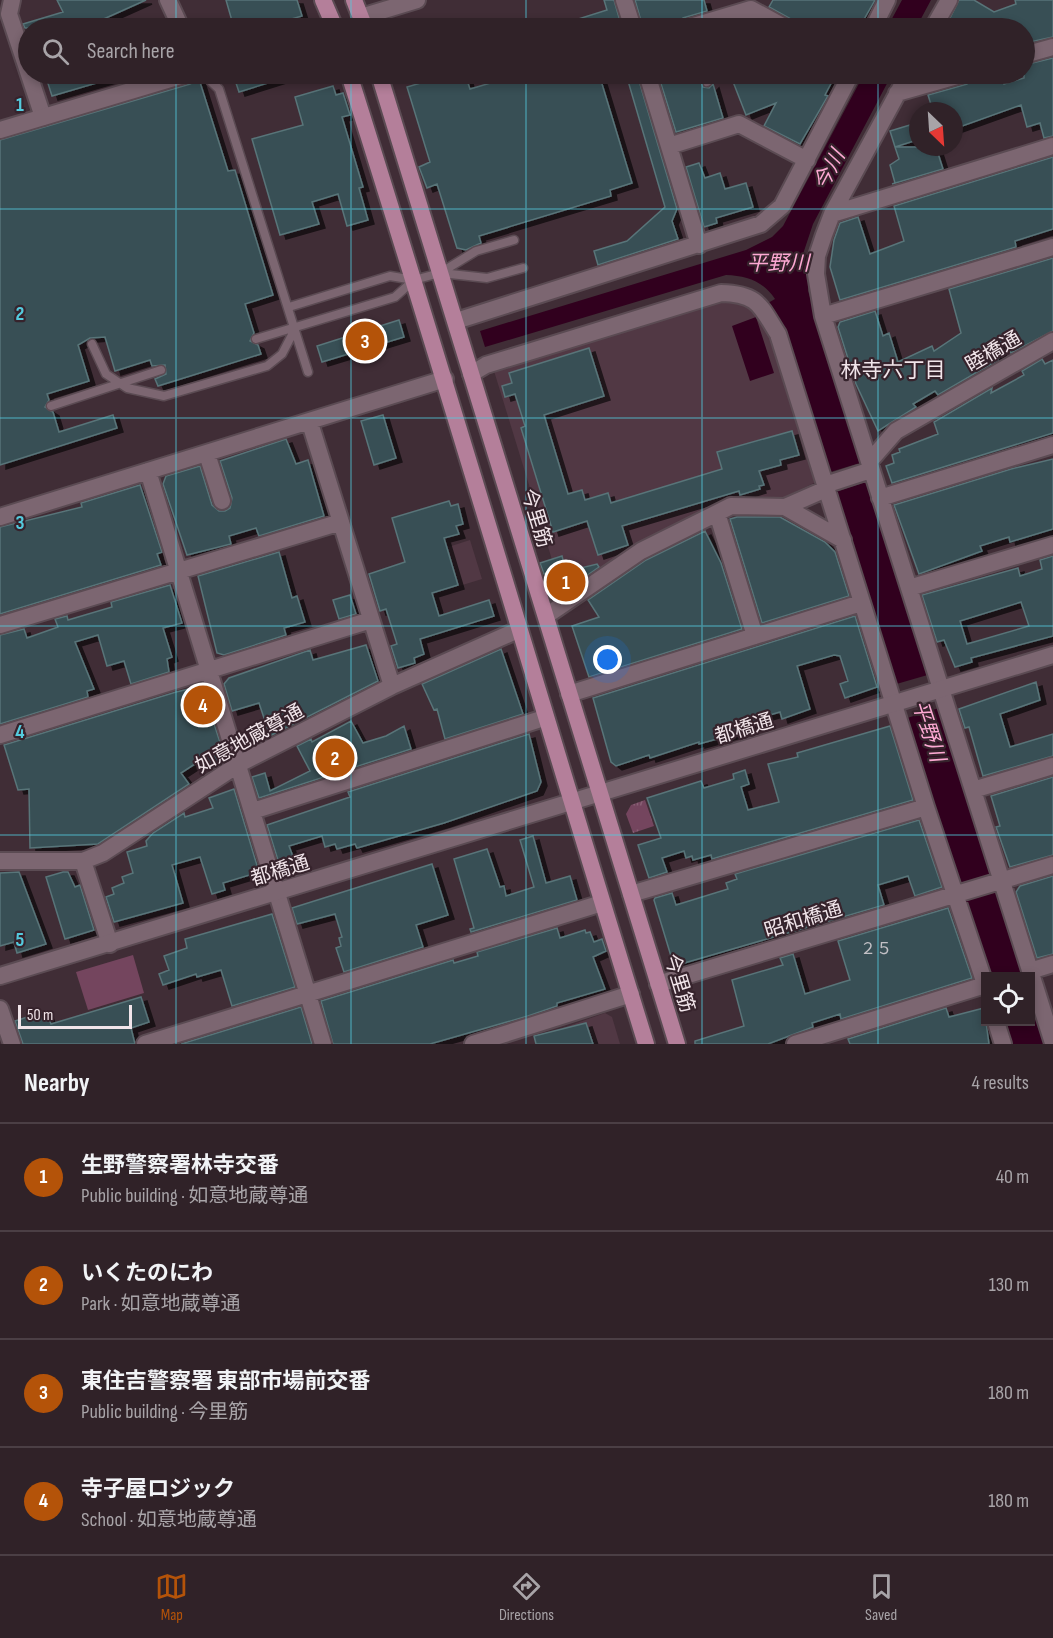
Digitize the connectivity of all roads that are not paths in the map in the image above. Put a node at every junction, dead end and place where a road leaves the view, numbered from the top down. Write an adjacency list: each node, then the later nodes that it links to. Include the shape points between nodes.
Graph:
1 (168, 0): 10 (street)
2 (323, 0): 11 (main road)
3 (354, 0): 12 (main road)
4 (417, 0): 13 (street)
5 (624, 0): 14 (street)
6 (887, 0): 17 (street)
7 (948, 0): 18 (street)
8 (749, 4): 15 (street); 16 (street)
9 (7, 10): 19 (street)
10 (176, 18)
11 (329, 18)
12 (361, 18)
13 (375, 18)
14 (630, 18)
15 (714, 18)
16 (771, 18)
17 (878, 18)
18 (938, 18)
19 (18, 43)
20 (1053, 47): 21 (street)
21 (1035, 52)
22 (32, 84): 30 (street)
23 (154, 84): 30 (street)
24 (214, 84): 42 (lane, via 219,89)
25 (353, 84): 41 (main road)
26 (382, 84): 40 (main road, 今里筋)
27 (650, 84): 32 (street)
28 (846, 84): 34 (street)
29 (902, 84): 35 (street)
30 (43, 117): 31 (street)
31 (0, 130)
32 (669, 146): 34 (street, via 738,124); 37 (street)
33 (1053, 146): 35 (street)
34 (807, 160): 37 (street, via 782,206 761,224)
35 (832, 214): 43 (street, via 817,256 817,288)
36 (514, 240): 40 (lane, via 476,251)
37 (699, 245): 44 (street)
38 (1053, 247): 43 (street)
39 (523, 268): 40 (lane, via 487,278)
40 (440, 273): 41 (lane); 44 (main road, 今里筋)
41 (414, 280): 42 (lane, via 390,276); 45 (lane, via 395,297); 52 (main road)
42 (289, 307): 45 (lane)
43 (823, 316): 58 (street)
44 (457, 324): 49 (main road, 今里筋)
45 (295, 329): 46 (lane); 51 (lane); 53 (lane, via 282,354 267,366 164,396 144,394)
46 (256, 339)
47 (1053, 341): 58 (street, 睦橋通, via 896,431)
48 (92, 344): 53 (lane, via 106,374)
49 (470, 369): 60 (street, via 721,293 743,295 758,301 778,334); 72 (main road, 今里筋)
50 (161, 370): 53 (lane)
51 (308, 372)
52 (444, 375): 55 (street); 75 (main road)
53 (118, 382): 54 (lane)
54 (51, 406)
55 (310, 423): 57 (street); 66 (street)
56 (1053, 445): 61 (street)
57 (207, 454): 59 (street); 62 (street)
58 (869, 468): 60 (street); 61 (street)
59 (148, 471): 65 (street); 69 (street)
60 (827, 486): 63 (street); 67 (street)
61 (880, 498): 70 (street)
62 (222, 501)
63 (785, 507): 64 (street, via 739,505); 67 (street)
64 (717, 513): 72 (street, via 641,551); 76 (street)
65 (0, 517)
66 (340, 522): 69 (street); 73 (street)
67 (843, 540): 71 (street)
68 (1053, 545): 70 (street)
69 (180, 569): 74 (street); 78 (street)
70 (909, 588): 80 (street)
71 (861, 603): 76 (street); 82 (street)
72 (546, 616): 81 (main road, 今里筋)
73 (371, 620): 78 (street); 79 (street)
74 (0, 625)
75 (518, 630): 79 (street, 如意地蔵尊通); 83 (main road)
76 (755, 636): 81 (street)
77 (1053, 655): 80 (street)
78 (209, 669): 84 (street); 85 (street)
79 (392, 686): 85 (street, 如意地蔵尊通)
80 (939, 690): 82 (street, 都橋通); 87 (street)
81 (569, 694): 88 (main road, 今里筋)
82 (897, 703): 88 (street, 都橋通); 90 (street)
83 (544, 718): 89 (main road); 91 (street)
84 (0, 735)
85 (239, 764): 91 (street); 93 (street, 如意地蔵尊通, via 103,853)
86 (1053, 766): 87 (street)
87 (973, 790): 95 (street)
88 (601, 792): 89 (street, 都橋通); 97 (main road, 今里筋)
89 (571, 802): 96 (street, 都橋通); 99 (main road)
90 (926, 807): 97 (street); 98 (street)
91 (253, 811): 96 (street)
92 (0, 861): 93 (street, 如意地蔵尊通)
93 (84, 861): 100 (street)
94 (1053, 865): 95 (street)
95 (999, 881): 98 (street, 昭和橋通); 102 (street)
96 (277, 893): 100 (street, 都橋通); 107 (street)
97 (631, 894): 105 (main road, 今里筋)
98 (958, 894): 103 (street); 105 (street, 昭和橋通)
99 (602, 903): 107 (street); 108 (main road)
100 (110, 944): 104 (street, 都橋通)
101 (1053, 964): 102 (street)
102 (1030, 971): 111 (street)
103 (981, 972)
104 (0, 976)
105 (658, 984): 117 (main road, 今里筋)
106 (981, 987): 118 (street)
107 (308, 994): 113 (street); 114 (street)
108 (631, 994): 115 (street); 116 (main road)
109 (0, 1009): 112 (street)
110 (997, 1026): 119 (street)
111 (1053, 1043)
112 (12, 1044)
113 (145, 1044)
114 (323, 1044)
115 (473, 1044)
116 (646, 1044)
117 (677, 1044)
118 (795, 1044)
119 (1003, 1044)

